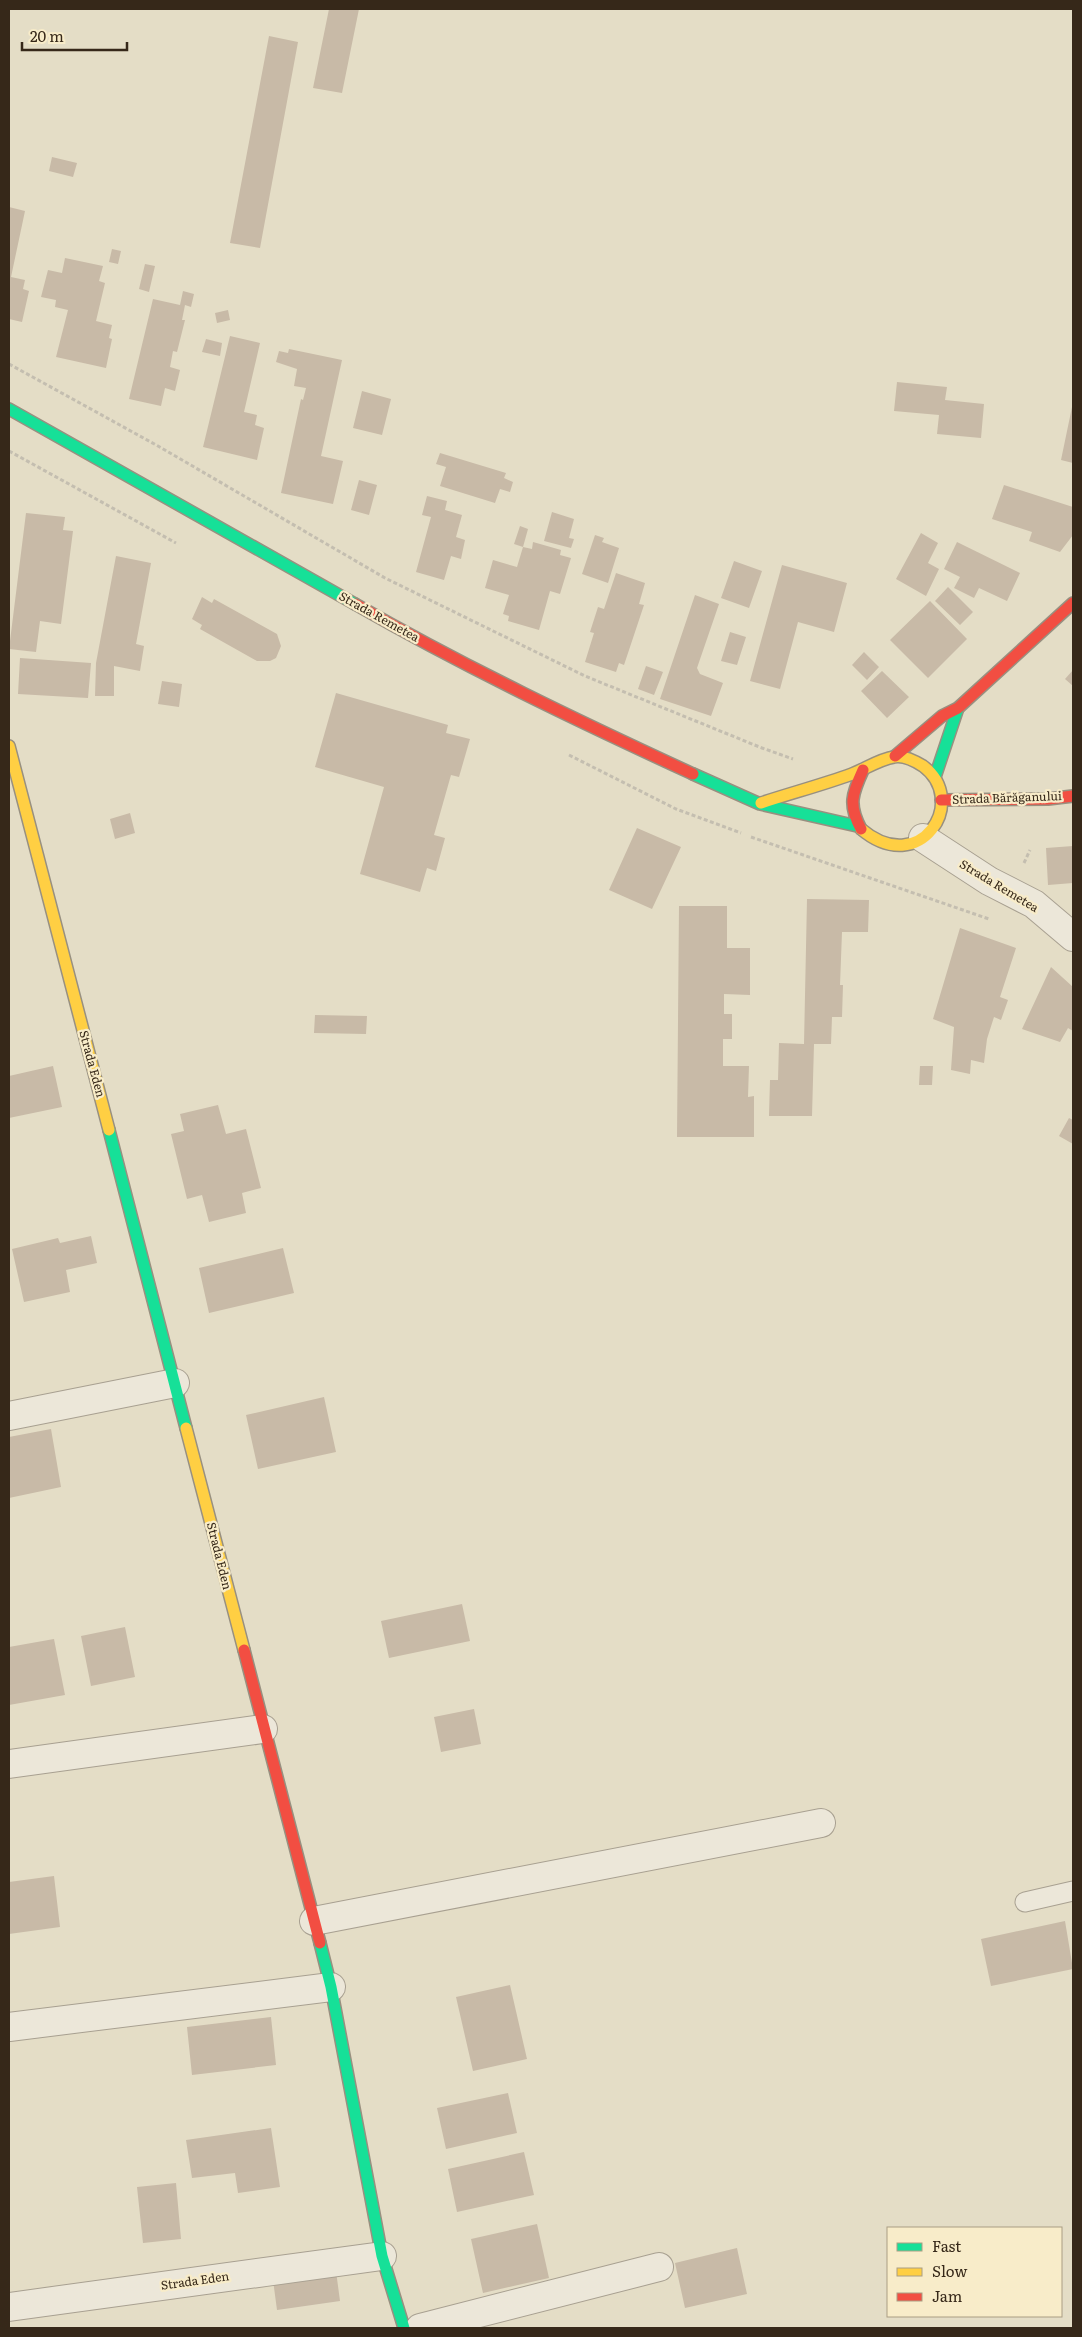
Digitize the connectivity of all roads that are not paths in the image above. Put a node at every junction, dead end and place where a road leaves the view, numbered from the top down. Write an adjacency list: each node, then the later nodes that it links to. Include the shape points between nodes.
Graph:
1 (9, 409): 10 (street, Strada Remetea, via 416,639 564,715)
2 (1073, 603): 3 (street)
3 (958, 708): 5 (street, via 942,716); 7 (street)
4 (9, 746): 14 (street, Strada Eden)
5 (895, 756): 6 (street); 7 (street, via 913,759)
6 (863, 770): 10 (street); 11 (street, via 854,783 851,797)
7 (935, 778): 9 (street)
8 (1073, 796): 9 (street, Strada Bărăganului)
9 (941, 800): 12 (street, via 934,828)
10 (760, 804): 11 (street, Strada Remetea)
11 (857, 826): 12 (street, via 880,844 895,847 910,845)
12 (923, 838): 13 (street, Strada Remetea, via 989,881 1034,904)
13 (1073, 937)
14 (175, 1383): 15 (street); 16 (street, Strada Eden)
15 (9, 1416)
16 (263, 1729): 17 (street); 21 (street, Strada Eden)
17 (9, 1764)
18 (821, 1823): 21 (street)
19 (1073, 1891): 20 (lane)
20 (1025, 1902)
21 (314, 1921): 22 (street, Strada Eden)
22 (331, 1987): 23 (street); 24 (street, Strada Eden)
23 (9, 2027)
24 (382, 2256): 26 (street, Strada Eden); 27 (street, Strada Eden)
25 (659, 2267): 28 (street)
26 (9, 2307)
27 (404, 2328)
28 (420, 2328)

